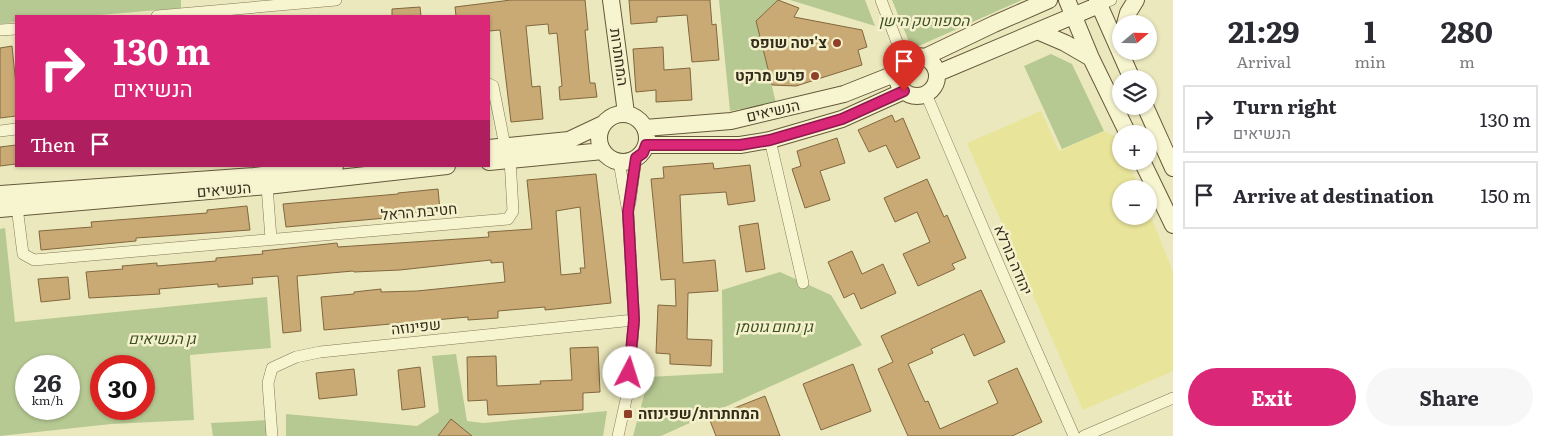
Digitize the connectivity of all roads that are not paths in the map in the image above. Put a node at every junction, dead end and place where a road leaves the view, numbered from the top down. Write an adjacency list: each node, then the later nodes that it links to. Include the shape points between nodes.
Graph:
1 (336, 0): 9 (street)
2 (611, 0): 22 (street, המחתרות)
3 (880, 0): 17 (street)
4 (1049, 0): 8 (street, הנשיאים)
5 (1067, 0): 11 (street)
6 (1136, 0): 10 (street)
7 (1102, 2): 11 (street); 12 (street)
8 (1032, 4): 17 (street, הנשיאים)
9 (168, 15)
10 (1127, 15)
11 (1074, 16): 15 (street); 16 (street)
12 (1112, 26)
13 (15, 29): 14 (street)
14 (0, 30)
15 (1037, 31): 16 (street); 18 (street)
16 (1091, 58): 25 (street)
17 (908, 62): 18 (street, via 934,64); 20 (street, via 897,80); 26 (street, הנשיאים, via 844,94 731,121)
18 (938, 73): 21 (street, via 935,87)
19 (490, 84): 30 (street, via 493,86)
20 (904, 91): 21 (street, via 915,96); 29 (street, הנשיאים, via 842,119)
21 (926, 94): 52 (street, יהודה בורלא)
22 (626, 113): 24 (street, via 610,117); 26 (street, via 641,121)
23 (1149, 115): 37 (street)
24 (603, 124): 30 (street, via 568,140); 31 (street, via 599,132)
25 (1124, 125)
26 (645, 128): 32 (street, via 648,136)
27 (15, 129): 28 (street)
28 (0, 131)
29 (770, 140): 32 (street, הנשיאים); 47 (street)
30 (501, 151): 31 (street); 33 (street); 46 (street, חטיבת הראל, via 513,211 508,219)
31 (603, 151): 34 (street)
32 (641, 152): 34 (street, via 629,161); 44 (street)
33 (490, 161)
34 (619, 162): 44 (street)
35 (319, 167): 39 (street, הנשיאים)
36 (438, 167): 40 (street, הנשיאים)
37 (1173, 168)
38 (1146, 170): 45 (street)
39 (253, 171): 41 (street, הנשיאים)
40 (267, 186): 42 (street, הנשיאים); 46 (street)
41 (0, 194)
42 (17, 207): 43 (street, הנשיאים); 46 (street, חטיבת הראל, via 23,254 34,260)
43 (0, 209)
44 (628, 212): 48 (street)
45 (1173, 225)
46 (270, 240)
47 (803, 283)
48 (634, 320): 50 (street, שפינוזה, via 296,357 272,368 268,383); 51 (street, via 628,391)
49 (1173, 398): 53 (street)
50 (272, 436)
51 (618, 436)
52 (1074, 436)
53 (1084, 436)

